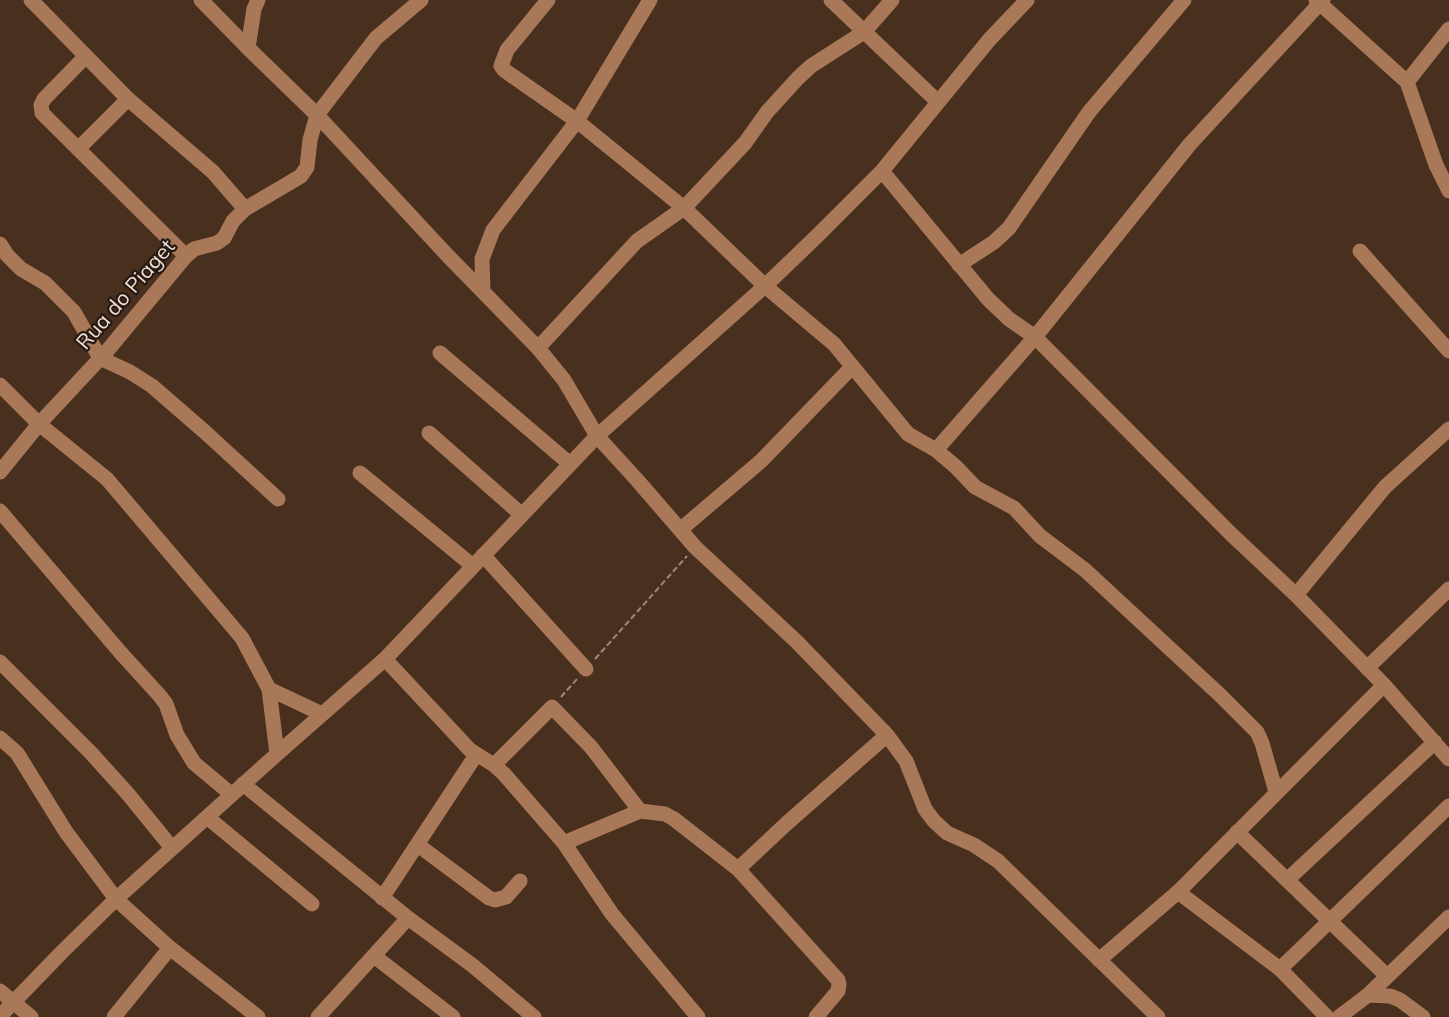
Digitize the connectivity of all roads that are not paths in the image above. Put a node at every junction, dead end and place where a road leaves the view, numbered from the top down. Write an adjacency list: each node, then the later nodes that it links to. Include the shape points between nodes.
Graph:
1 (31, 0): 15 (street)
2 (201, 0): 14 (street)
3 (258, 0): 14 (street)
4 (421, 0): 19 (street, Rua do Piaget, via 375,38)
5 (548, 0): 20 (street, via 507,50 501,66)
6 (651, 0): 20 (street)
7 (831, 0): 13 (street)
8 (892, 0): 13 (street)
9 (1027, 0): 18 (street)
10 (1184, 0): 29 (street, via 1089,112 1009,228)
11 (1320, 1): 16 (street); 32 (street, via 1190,144)
12 (1449, 29): 16 (street)
13 (864, 32): 18 (street); 24 (street, via 798,78 766,112 745,143)
14 (248, 48): 19 (street)
15 (86, 56): 17 (street); 21 (street, via 41,105 42,113)
16 (1407, 82): 23 (street)
17 (128, 99): 21 (street); 25 (street, via 213,172)
18 (938, 102): 22 (street)
19 (317, 115): 25 (street, Rua do Piaget, via 307,168 301,176); 31 (street)
20 (577, 121): 24 (street); 31 (street, via 493,230 482,259)
21 (78, 149): 28 (street)
22 (882, 171): 29 (street); 30 (street)
23 (1449, 191)
24 (684, 208): 30 (street); 33 (street, via 637,241)
25 (245, 209): 28 (street, Rua do Piaget, via 224,238)
26 (0, 244): 36 (street, via 21,269 45,283 74,312)
27 (1360, 251): 34 (street)
28 (186, 256): 36 (street, Rua do Piaget)
29 (959, 265): 32 (street, via 988,299)
30 (765, 286): 37 (street, via 834,344); 42 (street)
31 (483, 292): 33 (street)
32 (1035, 337): 43 (street); 53 (street)
33 (538, 348): 42 (street, via 564,380)
34 (1449, 351)
35 (440, 353): 44 (street)
36 (100, 358): 39 (street, Rua do Piaget); 47 (street, via 152,386)
37 (852, 367): 43 (street, via 903,429); 50 (street, via 761,461)
38 (0, 385): 39 (street)
39 (39, 424): 45 (street, Rua do Piaget); 59 (street, via 120,494 242,638)
40 (1449, 429): 53 (street, via 1384,487)
41 (429, 434): 49 (street)
42 (597, 436): 44 (street); 50 (street)
43 (936, 450): 68 (street, via 975,487 1014,508 1040,536 1085,570 1245,719 1262,743)
44 (570, 464): 49 (street)
45 (0, 472)
46 (360, 473): 51 (street)
47 (279, 500)
48 (0, 510): 67 (street, via 160,696 194,763)
49 (522, 515): 51 (street)
50 (680, 530): 61 (street)
51 (478, 561): 54 (street); 57 (street)
52 (1449, 589): 56 (street)
53 (1296, 595): 56 (street)
54 (385, 659): 60 (street); 65 (street)
55 (0, 662): 75 (street, via 91,753)
56 (1367, 668): 58 (street)
57 (586, 669)
58 (1384, 685): 63 (street); 68 (street)
59 (270, 689): 60 (street); 64 (street)
60 (322, 714): 64 (street)
61 (887, 735): 76 (street); 88 (street, via 906,761 934,821 947,833 998,861)
62 (0, 738): 81 (street, via 21,758 60,823)
63 (1444, 749): 77 (street)
64 (277, 754): 67 (street)
65 (476, 755): 66 (street); 74 (street)
66 (494, 765): 70 (street, via 552,707 591,747); 73 (street)
67 (237, 789): 71 (street); 80 (street)
68 (1276, 792): 72 (street)
69 (1449, 806): 85 (street)
70 (640, 811): 73 (street); 76 (street, via 674,819)
71 (207, 818): 75 (street); 82 (street)
72 (1237, 832): 77 (street); 79 (street)
73 (564, 843): 102 (street, via 608,907)
74 (418, 845): 78 (street, via 489,898 501,900); 80 (street)
75 (172, 848): 81 (street)
76 (738, 869): 103 (street, via 837,980 838,991)
77 (1287, 879): 85 (street)
78 (520, 881)
79 (1178, 892): 88 (street); 89 (street)
80 (382, 897): 83 (street)
81 (116, 899): 86 (street); 93 (street)
82 (312, 904)
83 (408, 918): 87 (street); 101 (street)
84 (1449, 919): 90 (street)
85 (1329, 920): 89 (street); 90 (street)
86 (170, 948): 95 (street); 98 (street)
87 (374, 956): 99 (street); 100 (street)
88 (1100, 960): 94 (street)
89 (1280, 969): 104 (street)
90 (1386, 975): 92 (street)
91 (0, 991): 93 (street)
92 (1368, 995): 105 (street); 106 (street, via 1400,1000)
93 (13, 1002): 96 (street); 97 (street)
94 (1149, 1014)
95 (252, 1015)
96 (0, 1016)
97 (31, 1017)
98 (114, 1017)
99 (318, 1017)
100 (453, 1017)
101 (534, 1017)
102 (698, 1017)
103 (816, 1017)
104 (1327, 1017)
105 (1339, 1017)
106 (1423, 1017)

